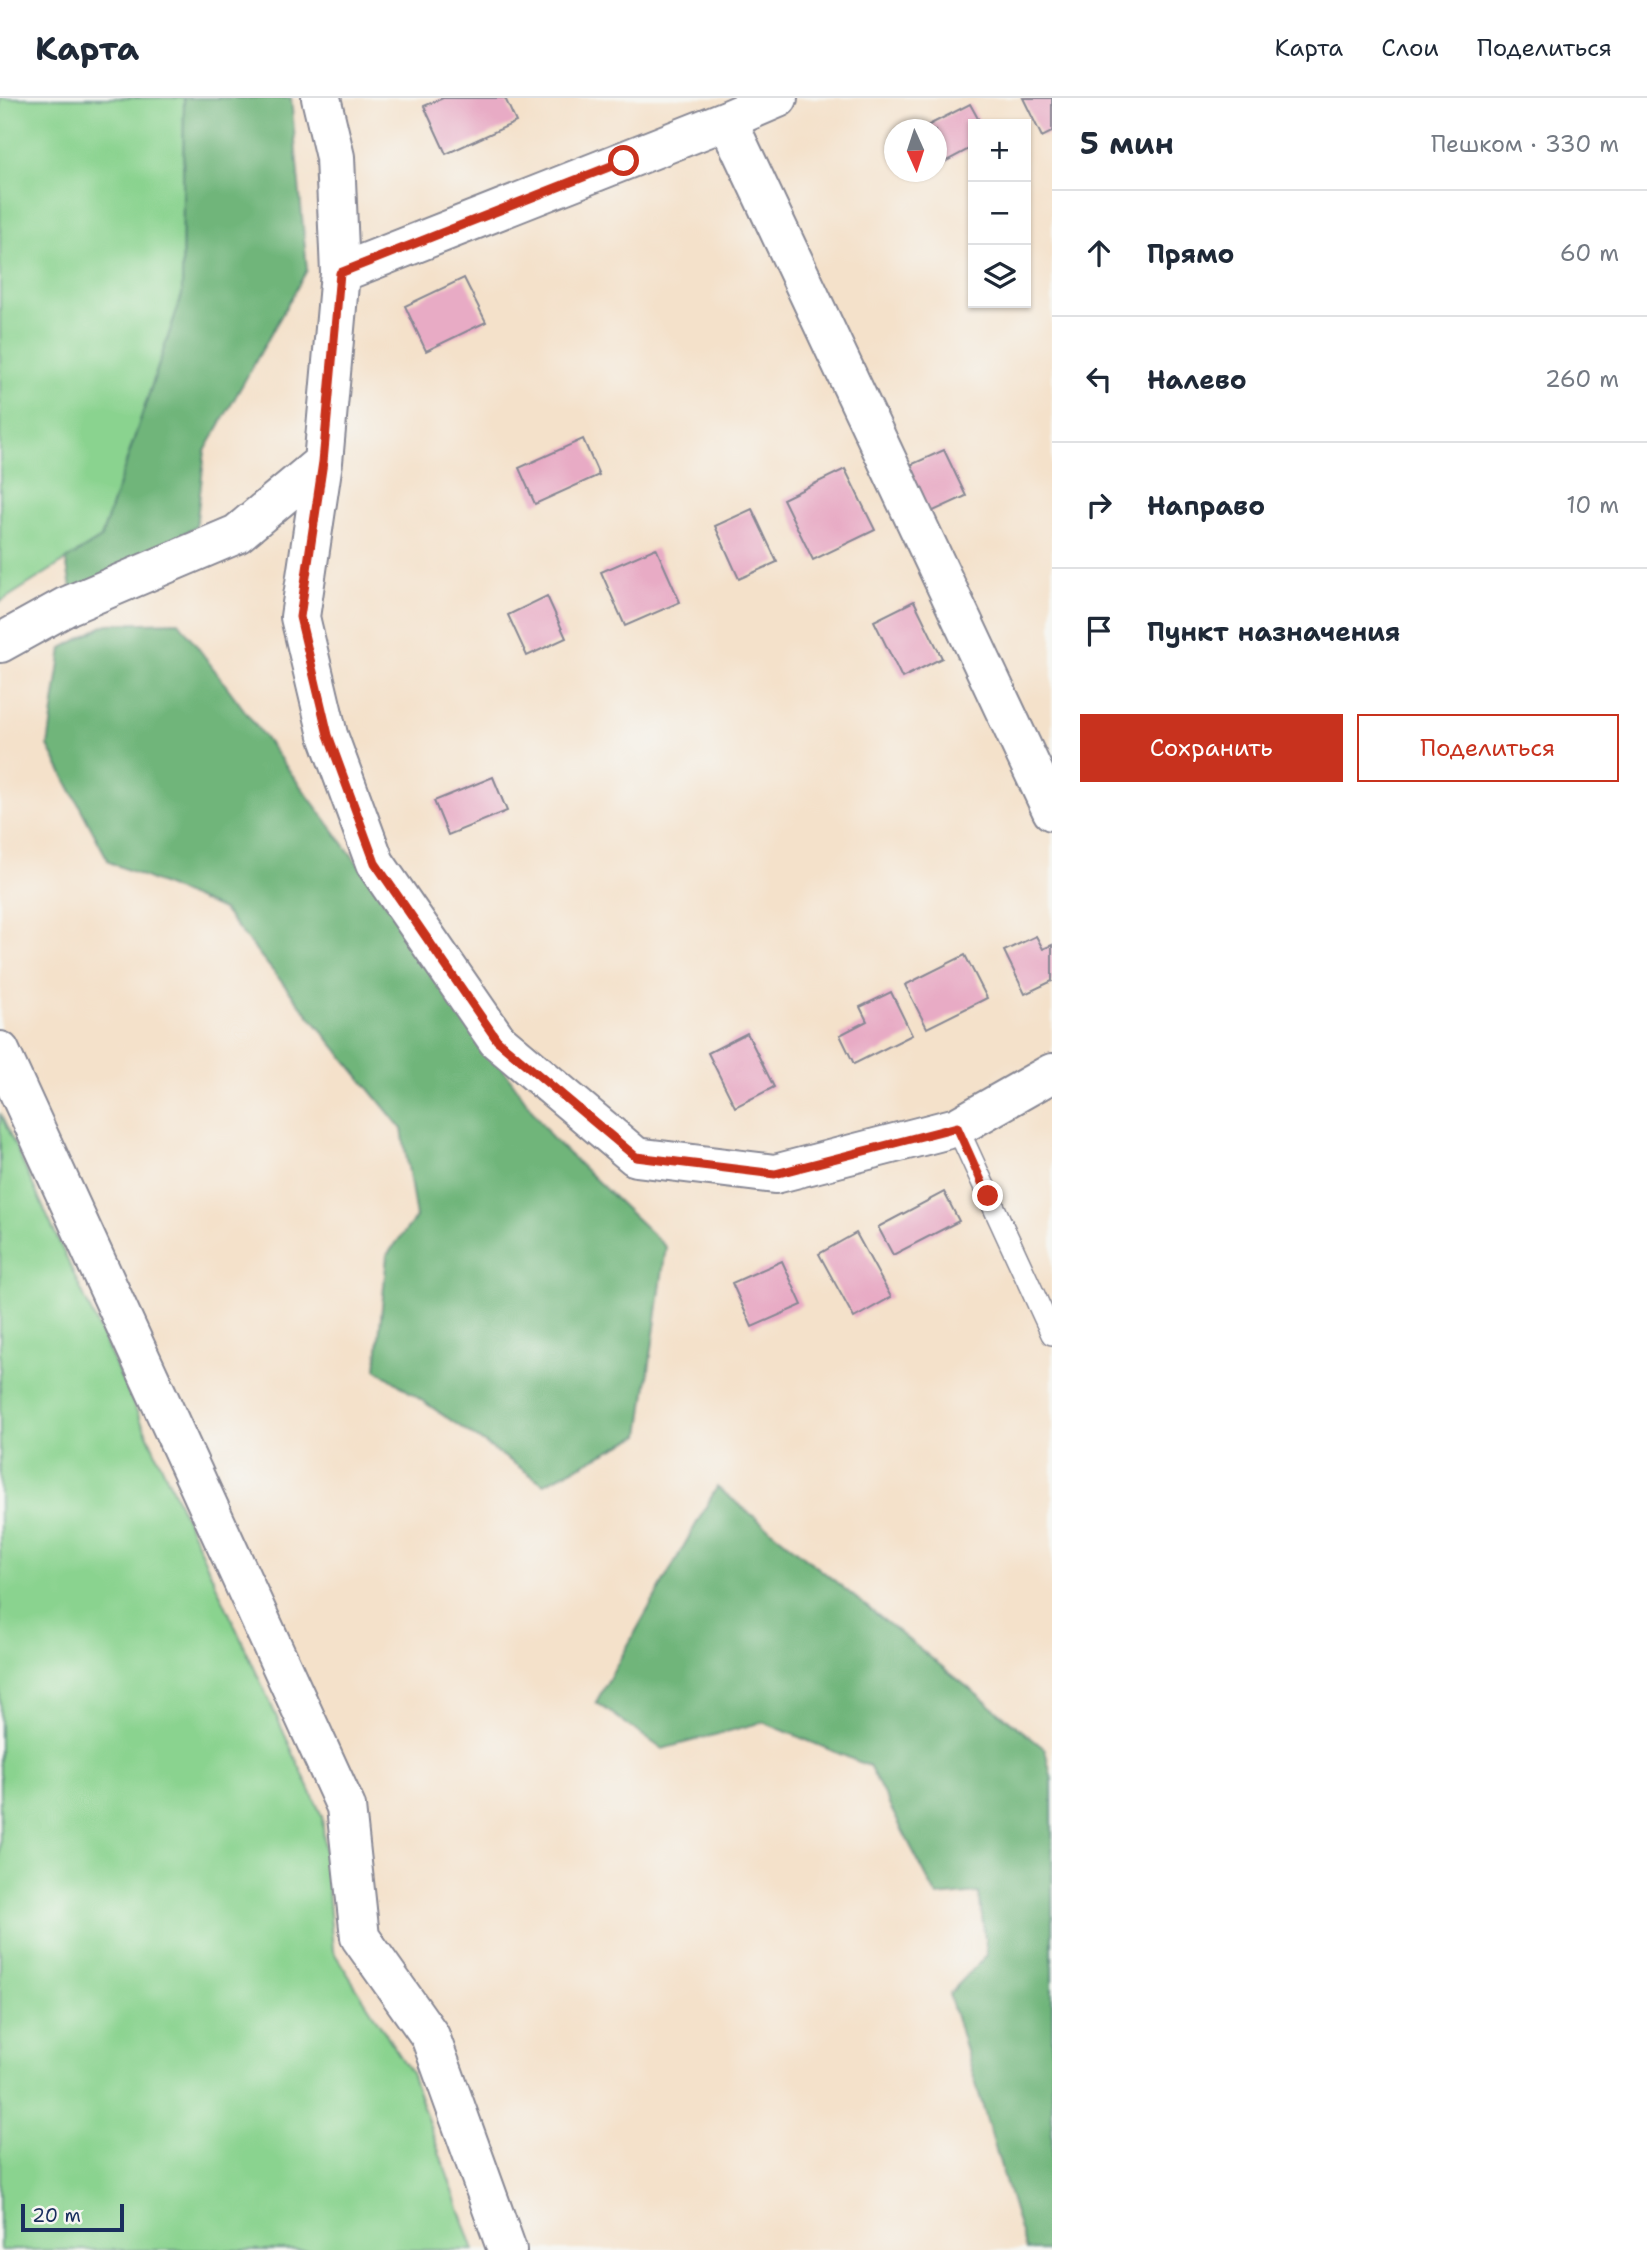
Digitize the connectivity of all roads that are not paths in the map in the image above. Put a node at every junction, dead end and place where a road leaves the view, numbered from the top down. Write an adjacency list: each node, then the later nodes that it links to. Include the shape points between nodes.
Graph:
1 (321, 98): 4 (street, via 335,157)
2 (778, 98): 3 (street)
3 (727, 120): 4 (street); 7 (street)
4 (340, 273): 5 (street)
5 (323, 462): 6 (street, via 237,534 67,606); 10 (street, via 300,617 328,735 375,863 497,1040 636,1157 775,1174)
6 (0, 643)
7 (1052, 811)
8 (0, 1051): 12 (street, via 346,1807 360,1937 430,2036)
9 (1052, 1073): 10 (street)
10 (957, 1127): 11 (lane)
11 (1052, 1334)
12 (507, 2250)

